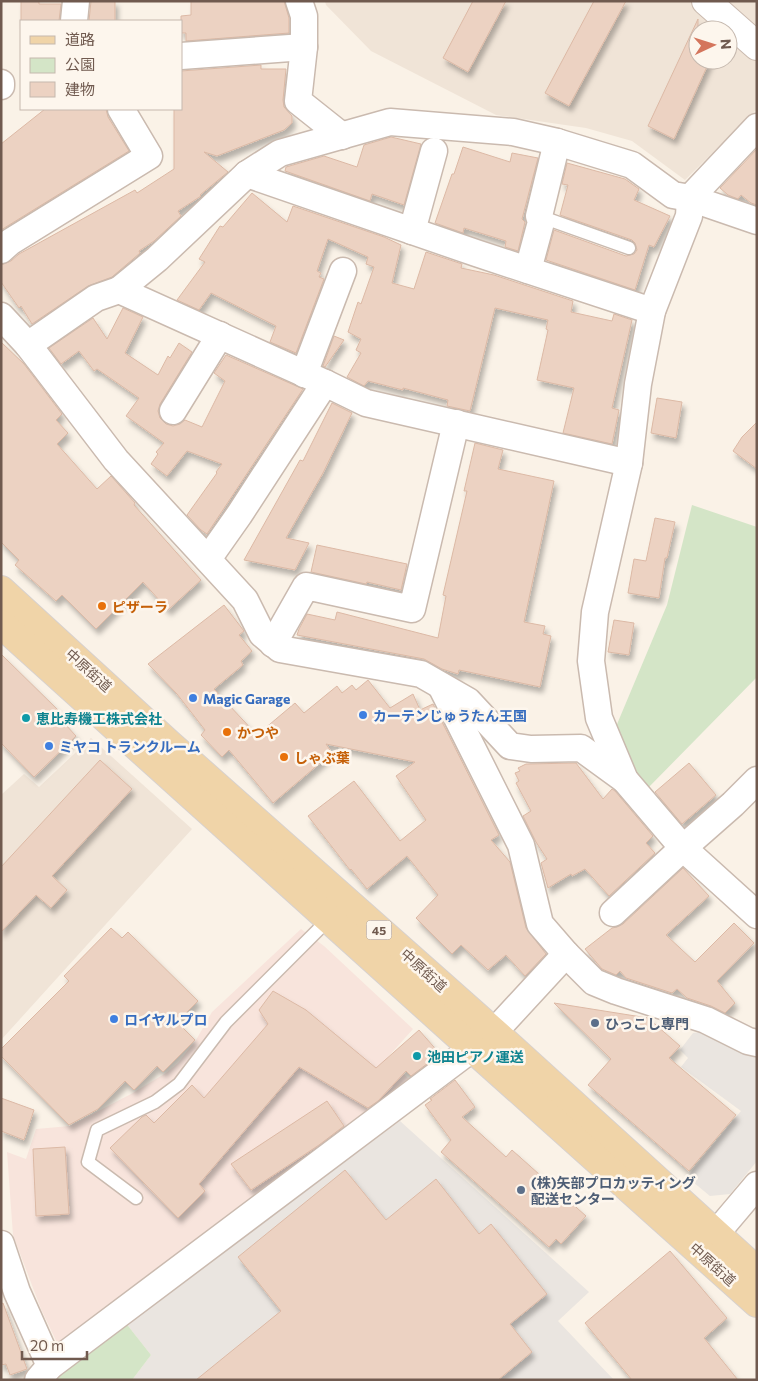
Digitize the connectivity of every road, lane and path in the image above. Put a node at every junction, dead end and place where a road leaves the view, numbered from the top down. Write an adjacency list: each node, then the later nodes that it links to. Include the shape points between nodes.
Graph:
1 (76, 1): 4 (street)
2 (299, 1): 6 (street, via 304,16)
3 (706, 1): 5 (street)
4 (74, 20)
5 (757, 46)
6 (304, 47): 7 (street); 10 (street, via 298,101)
7 (182, 56)
8 (122, 110): 19 (street, via 149,156)
9 (757, 127): 14 (street)
10 (342, 136): 11 (street, via 390,122 513,132); 13 (street, via 280,153)
11 (557, 142): 14 (street, via 632,164 673,195); 15 (street)
12 (434, 151): 17 (street)
13 (247, 174): 17 (street); 22 (street)
14 (690, 198): 16 (street); 23 (street, via 689,216)
15 (539, 216): 18 (lane); 20 (street, via 542,222)
16 (757, 221)
17 (412, 231): 20 (street)
18 (629, 248)
19 (1, 250)
20 (528, 270): 23 (street)
21 (343, 271): 27 (street)
22 (119, 290): 25 (street); 26 (street, via 96,298)
23 (652, 311): 30 (street, via 638,384)
24 (1, 316): 26 (street)
25 (220, 335): 27 (street); 28 (street)
26 (28, 345): 31 (street, via 116,460)
27 (315, 379): 29 (street, via 366,404); 31 (street, via 239,515)
28 (173, 411)
29 (456, 423): 30 (street); 34 (street, via 412,609 306,586)
30 (629, 462): 36 (street, via 595,612 591,661 599,718)
31 (208, 559): 34 (street, via 245,600 262,634)
32 (1, 590): 43 (main road, 中原街道 / 45)
33 (1, 624): 41 (main road, 中原街道 / 45)
34 (273, 644): 35 (street, via 280,649 420,674)
35 (441, 686): 36 (street, via 468,701 510,746 581,748); 42 (street, via 521,845 540,924)
36 (625, 780): 38 (street)
37 (757, 780): 38 (street)
38 (683, 848): 39 (street); 40 (street)
39 (613, 913)
40 (757, 915)
41 (329, 919): 45 (main road, 中原街道 / 45); 47 (lane, via 226,1022 179,1084 155,1102 96,1130 88,1162)
42 (566, 954): 43 (street); 44 (street, via 594,982 706,1020)
43 (494, 1032): 45 (street); 48 (main road, 中原街道 / 45)
44 (757, 1043)
45 (472, 1048): 48 (main road, 中原街道 / 45); 52 (street)
46 (757, 1186): 48 (street)
47 (136, 1198)
48 (708, 1243): 50 (main road, 中原街道 / 45); 51 (main road, 中原街道 / 45)
49 (1, 1244): 52 (street)
50 (757, 1271)
51 (757, 1303)
52 (44, 1373)

